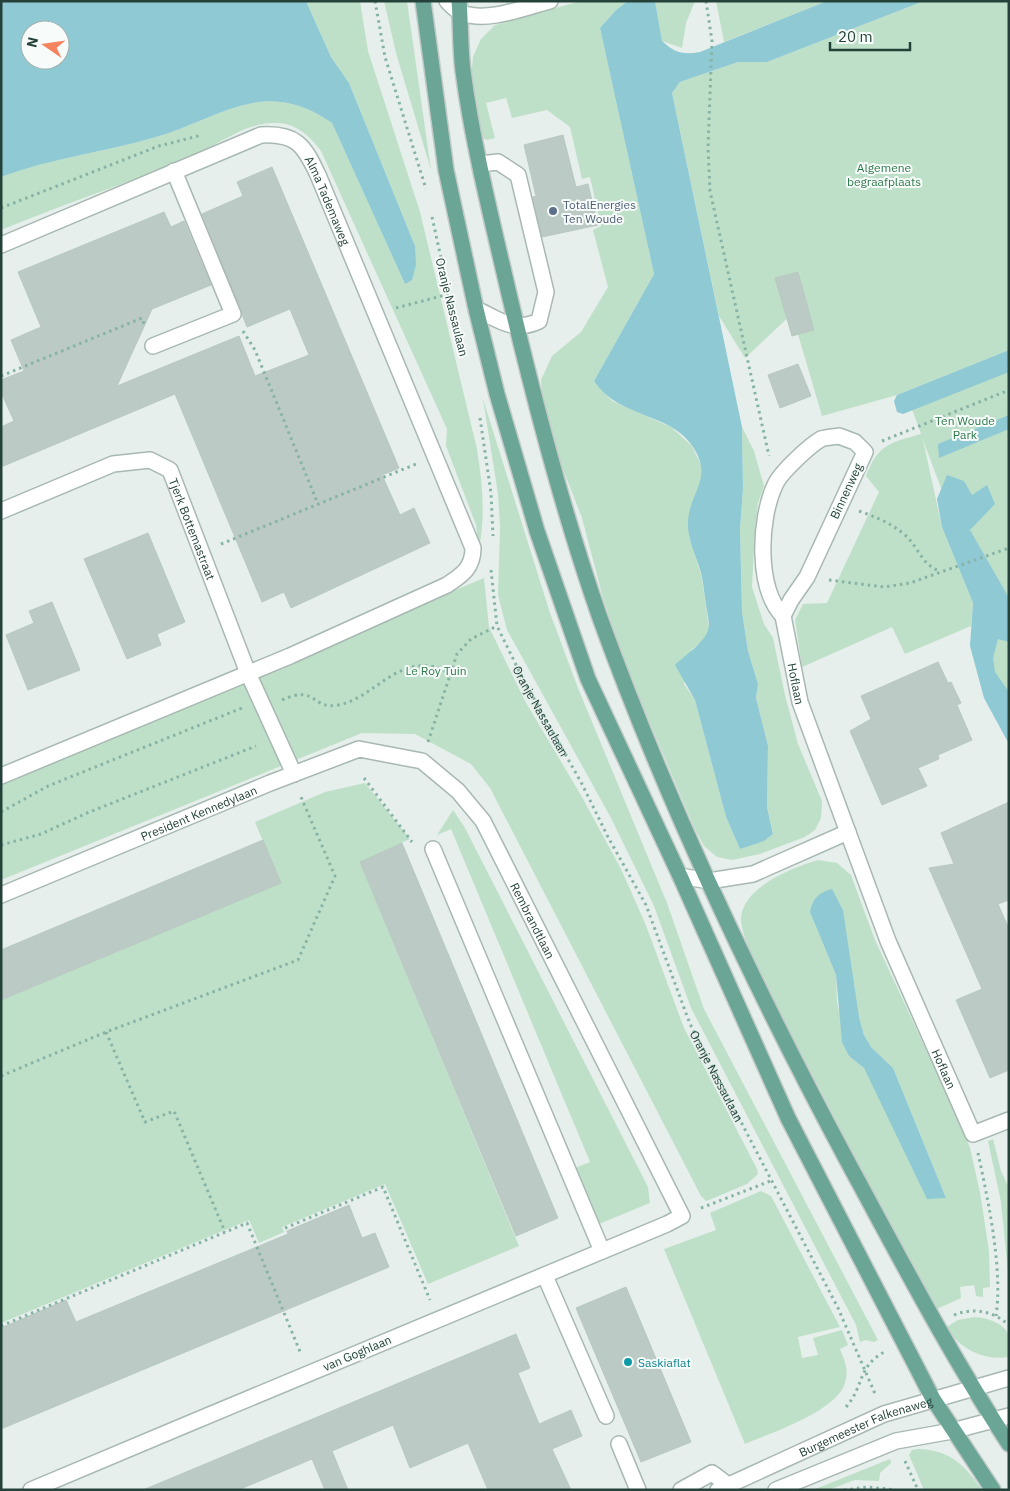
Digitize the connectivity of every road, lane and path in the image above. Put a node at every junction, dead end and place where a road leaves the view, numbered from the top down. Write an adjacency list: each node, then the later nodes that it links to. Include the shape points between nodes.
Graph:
1 (375, 1): 10 (path, via 385,57)
2 (447, 1): 6 (street)
3 (550, 1): 6 (street, via 493,15)
4 (706, 1): 28 (path, via 712,41 708,148 710,192)
5 (423, 3): 18 (main road, Oranje Nassaulaan, via 446,170)
6 (459, 7): 8 (main road, via 463,67)
7 (211, 131): 11 (path, via 158,146)
8 (480, 164): 21 (main road); 21 (street, via 498,162 518,175 546,292 538,321)
9 (174, 171): 13 (street, Alma Tademaweg); 19 (street, Alma Tademaweg, via 261,134 295,139 308,154 318,175); 20 (street)
10 (428, 196)
11 (1, 208)
12 (432, 214): 14 (path, Oranje Nassaulaan)
13 (1, 244)
14 (445, 276)
15 (447, 285): 16 (path, Oranje Nassaulaan)
16 (449, 294): 17 (path, Oranje Nassaulaan); 19 (path)
17 (452, 303)
18 (476, 309): 21 (street, Oranje Nassaulaan); 55 (main road, Oranje Nassaulaan, via 537,531 588,679)
19 (376, 313): 27 (street, Alma Tademaweg)
20 (233, 314): 22 (street); 29 (path, via 254,350)
21 (517, 328): 56 (main road, via 553,466 601,618)
22 (153, 346): 23 (path, via 142,318)
23 (1, 376)
24 (1009, 390): 26 (path, Binnenweg, via 914,427)
25 (478, 411): 32 (path, via 491,493)
26 (864, 452): 28 (street, via 856,442 839,436 821,439); 30 (street, Binnenweg)
27 (435, 457): 29 (path); 40 (street, Alma Tademaweg, via 473,548 473,560 467,571 447,585)
28 (776, 483): 38 (street, via 768,504 764,565 770,596)
29 (318, 504): 34 (path)
30 (840, 504): 36 (path, via 892,525 907,537 928,566); 37 (street, Binnenweg)
31 (1, 511): 34 (street, Tjerk Bottemastraat, via 112,464 150,460 170,470)
32 (492, 543)
33 (1009, 548): 36 (path)
34 (202, 552): 40 (street, Tjerk Bottemastraat)
35 (492, 568): 39 (path, Oranje Nassaulaan)
36 (945, 571): 37 (path, via 910,583 884,587)
37 (807, 577): 38 (street, Binnenweg)
38 (783, 616): 51 (street, Hoflaan, via 800,702)
39 (497, 626): 41 (path, via 471,639 457,654); 62 (path, Oranje Nassaulaan, via 646,905 690,1024)
40 (248, 673): 43 (street); 47 (street)
41 (450, 673): 43 (path, via 428,666 411,668 393,674 338,706 323,705 301,693); 45 (path)
42 (242, 708): 50 (path, via 48,786)
43 (264, 709): 46 (street)
44 (256, 746): 52 (path, via 42,834)
45 (422, 761): 46 (street, Rembrandtlaan, via 358,749); 63 (street, Rembrandtlaan, via 458,791 483,821)
46 (294, 774): 57 (street, President Kennedylaan)
47 (1, 776)
48 (364, 778): 53 (path)
49 (301, 797): 58 (path, via 335,876 298,960)
50 (1, 812)
51 (848, 832): 56 (street, via 753,874); 61 (street, Hoflaan, via 888,941)
52 (1, 845)
53 (414, 845)
54 (433, 849): 66 (street)
55 (680, 876): 56 (street); 79 (main road, Oranje Nassaulaan, via 788,1118)
56 (709, 881): 77 (main road, via 812,1095)
57 (1, 895)
58 (106, 1032): 59 (path); 65 (path, via 145,1122 174,1111)
59 (1, 1076)
60 (1009, 1120): 61 (street)
61 (973, 1134): 68 (path, via 988,1198 994,1245)
62 (773, 1180): 63 (path); 74 (path, Oranje Nassaulaan, via 838,1308)
63 (682, 1216): 66 (street, van Goghlaan)
64 (285, 1228): 70 (path, via 383,1188)
65 (225, 1232): 72 (path); 75 (path, via 247,1223)
66 (602, 1251): 67 (street, van Goghlaan)
67 (545, 1276): 70 (street, van Goghlaan); 80 (street)
68 (996, 1316): 69 (path, via 972,1310); 71 (path)
69 (950, 1317)
70 (438, 1319): 75 (street, van Goghlaan)
71 (1009, 1325)
72 (1, 1326)
73 (882, 1353): 74 (path, via 872,1359)
74 (865, 1370): 78 (path, Oranje Nassaulaan)
75 (309, 1373): 89 (street, van Goghlaan)
76 (1009, 1378): 77 (street, Burgemeester Falkenaweg)
77 (973, 1389): 79 (street, Burgemeester Falkenaweg); 82 (main road)
78 (876, 1395)
79 (933, 1399): 83 (main road, Oranje Nassaulaan); 87 (street, Burgemeester Falkenaweg, via 884,1414)
80 (606, 1416)
81 (1009, 1416): 82 (street, Burgemeester Falkenaweg)
82 (994, 1421): 83 (street, Burgemeester Falkenaweg); 85 (main road)
83 (952, 1431): 88 (street, Burgemeester Falkenaweg, via 896,1441); 96 (main road, Oranje Nassaulaan)
84 (619, 1444): 90 (street)
85 (1009, 1444)
86 (902, 1453): 95 (path)
87 (723, 1487): 91 (street, Burgemeester Falkenaweg, via 712,1473)
88 (793, 1487): 92 (street, Burgemeester Falkenaweg)
89 (31, 1490)
90 (638, 1490)
91 (681, 1490)
92 (776, 1490)
93 (844, 1490): 94 (path, via 859,1487)
94 (896, 1490)
95 (918, 1490)
96 (992, 1490)

